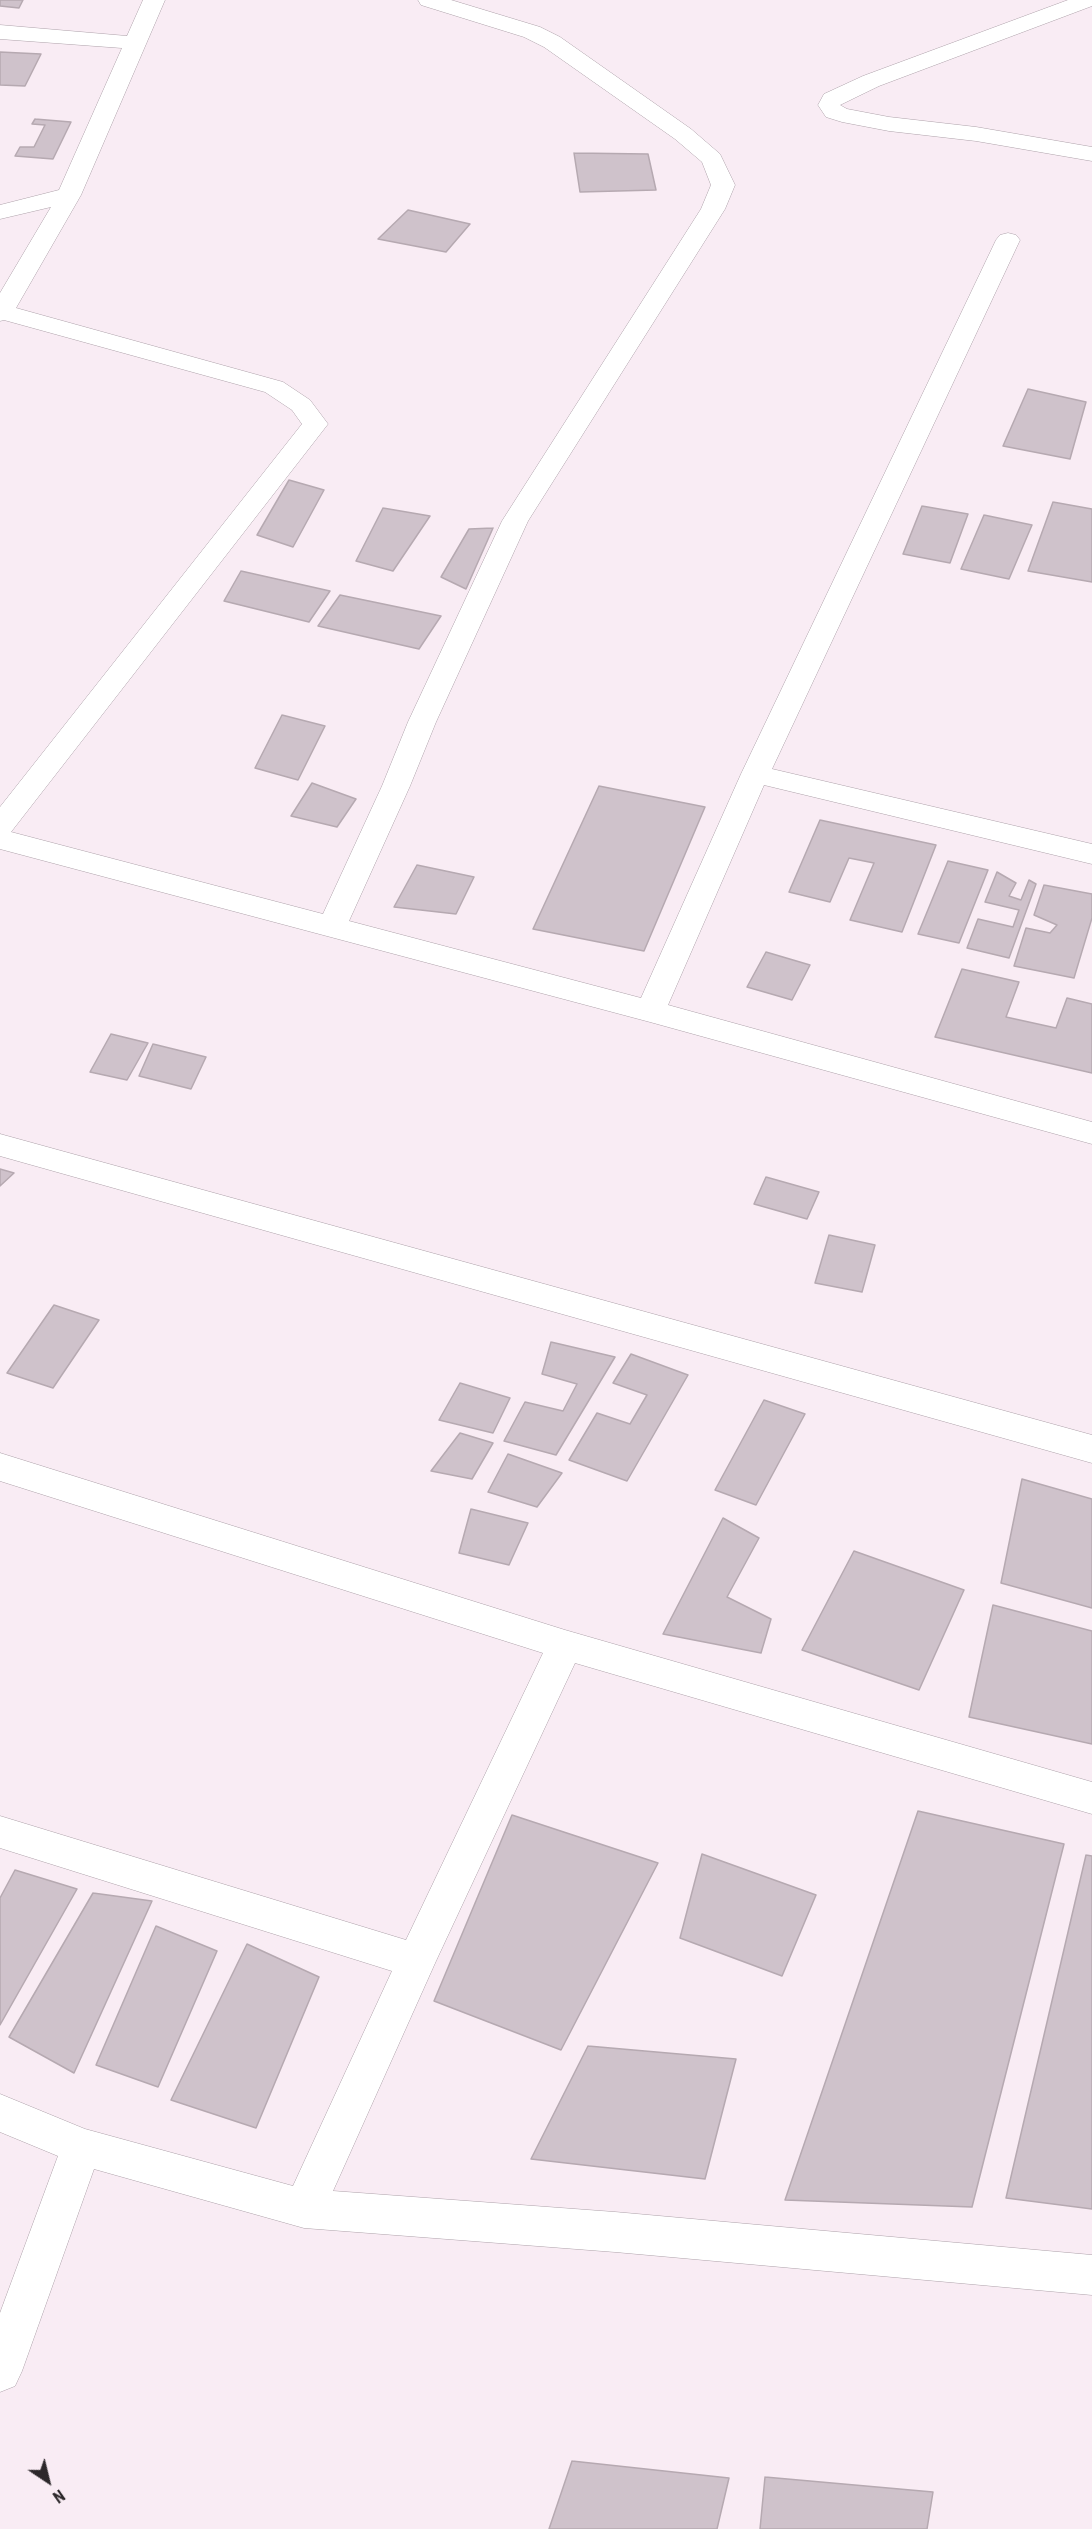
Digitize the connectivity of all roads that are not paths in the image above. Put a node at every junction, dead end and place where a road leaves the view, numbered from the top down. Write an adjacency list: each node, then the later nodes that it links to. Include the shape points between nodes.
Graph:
1 (154, 0): 5 (street)
2 (429, 0): 15 (street, via 532,32 552,42 683,134 712,159 723,185 713,209 515,521)
3 (1088, 0): 6 (street, via 871,81 832,99 829,105 842,115 889,124)
4 (0, 32): 5 (street)
5 (135, 43): 7 (street)
6 (1092, 154)
7 (69, 195): 8 (street); 10 (street)
8 (0, 212)
9 (1008, 240): 11 (street)
10 (1, 313): 12 (street, via 274,387 301,405 315,424)
11 (755, 774): 14 (street); 16 (street)
12 (0, 827)
13 (0, 839): 15 (street)
14 (1092, 854)
15 (332, 927): 16 (street)
16 (650, 1011): 17 (street)
17 (1092, 1133)
18 (0, 1145): 19 (street)
19 (1092, 1449)
20 (0, 1467): 21 (street)
21 (565, 1644): 22 (street); 24 (street)
22 (1092, 1798)
23 (0, 1832): 24 (street)
24 (416, 1961): 27 (street)
25 (0, 2113): 26 (street)
26 (82, 2146): 27 (street); 29 (street)
27 (304, 2208): 28 (street)
28 (1092, 2276)
29 (0, 2372)

